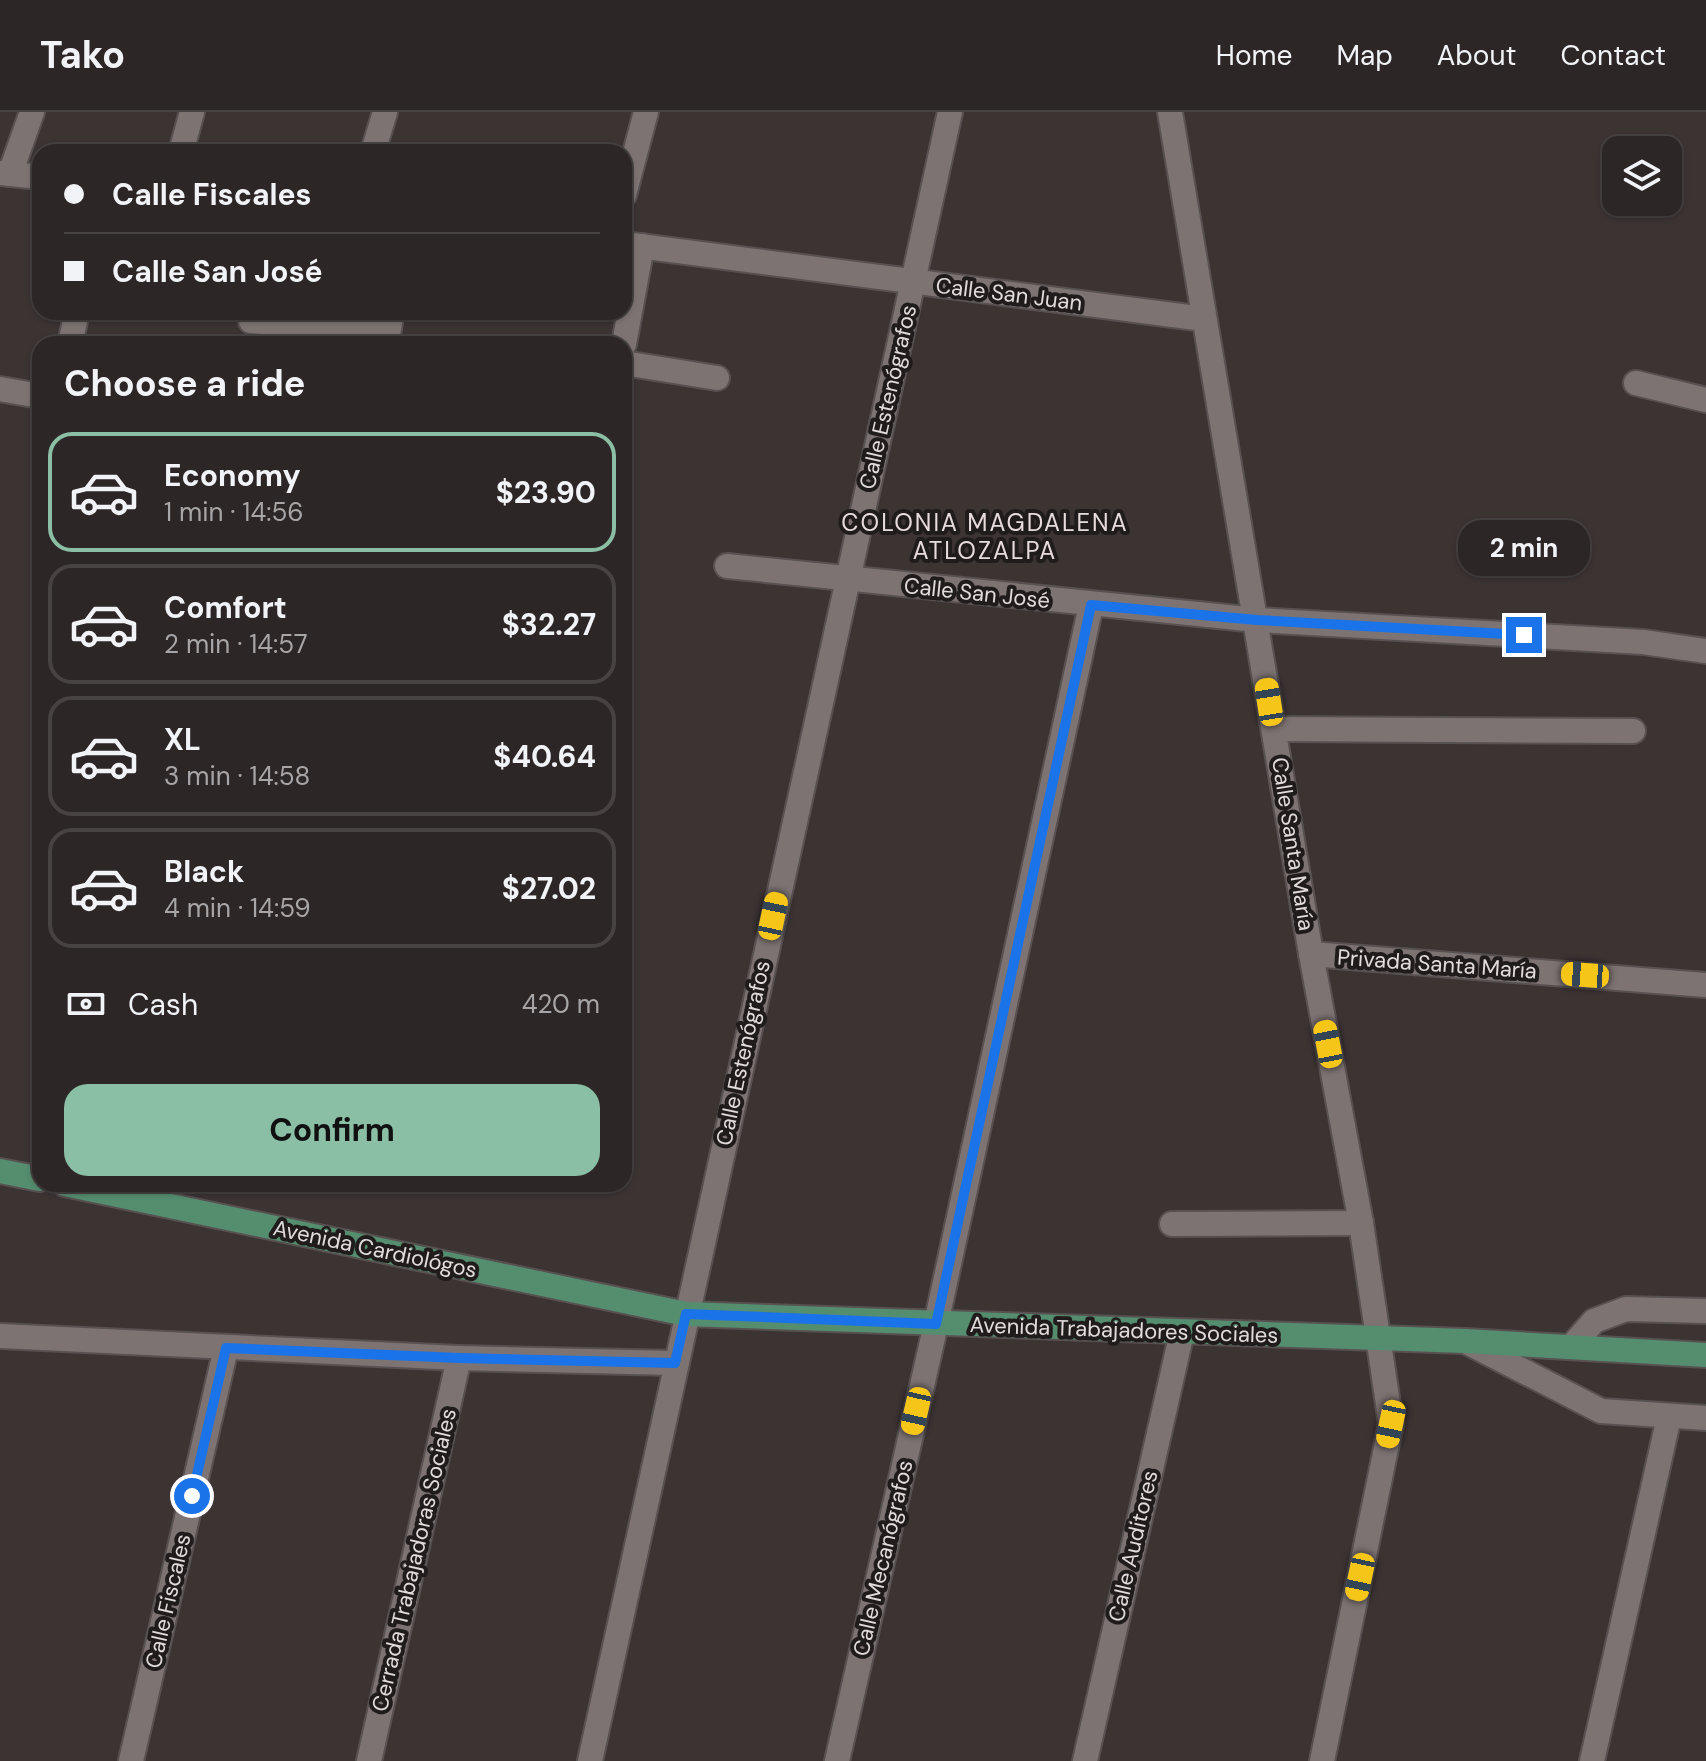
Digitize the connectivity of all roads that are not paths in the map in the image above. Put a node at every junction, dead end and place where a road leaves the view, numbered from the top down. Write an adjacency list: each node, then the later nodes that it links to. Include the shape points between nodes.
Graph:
1 (32, 112): 10 (street)
2 (192, 112): 7 (street)
3 (385, 112): 8 (street)
4 (646, 112): 9 (street)
5 (950, 112): 13 (street, Calle Estenógrafos)
6 (1170, 112): 14 (street, Calle Santa María)
7 (183, 144)
8 (375, 144)
9 (632, 165)
10 (5, 174): 11 (street)
11 (32, 176)
12 (633, 245): 13 (street, Calle San Juan)
13 (914, 282): 14 (street, Calle San Juan); 24 (street, Calle Estenógrafos)
14 (1204, 319): 26 (street, Calle Santa María)
15 (391, 320): 16 (street, via 388,334)
16 (251, 321)
17 (632, 364): 18 (street)
18 (717, 378)
19 (1636, 383): 22 (street)
20 (0, 389): 21 (street)
21 (32, 395)
22 (1706, 400)
23 (727, 566): 24 (street, Calle San José)
24 (846, 580): 25 (street, Calle San José); 38 (street, Calle Estenógrafos)
25 (1091, 605): 26 (street, Calle San José); 39 (street, Calle Mecanógrafos)
26 (1257, 620): 27 (street, Calle San José, via 1643,642); 28 (street, Calle Santa María)
27 (1706, 651)
28 (1274, 729): 29 (street); 30 (street, Calle Santa María)
29 (1633, 731)
30 (1311, 954): 31 (street, Privada Santa María); 35 (street, Calle Santa María)
31 (1706, 985)
32 (0, 1171): 33 (main road)
33 (32, 1177)
34 (103, 1192): 38 (main road, Avenida Cardiológos)
35 (1361, 1223): 36 (street); 42 (street, Calle Santa María)
36 (1172, 1224)
37 (1706, 1311): 44 (street, via 1626,1309 1594,1321)
38 (686, 1314): 39 (main road, Avenida Trabajadores Sociales); 48 (street, Calle Estenógrafos)
39 (936, 1324): 40 (main road, Avenida Trabajadores Sociales); 54 (street, Calle Mecanógrafos)
40 (1182, 1332): 42 (main road, Avenida Trabajadores Sociales); 55 (street, Calle Auditores)
41 (0, 1336): 45 (street)
42 (1380, 1338): 43 (main road, Avenida Trabajadores Sociales); 56 (street, Calle Santa María, via 1391,1424)
43 (1465, 1341): 44 (main road, Avenida Trabajadores Sociales); 49 (street, Avenida Trabajadores Sociales, via 1601,1411)
44 (1572, 1346): 46 (main road, Avenida Trabajadores Sociales)
45 (226, 1348): 47 (street); 51 (street, Calle Fiscales)
46 (1706, 1355)
47 (459, 1358): 48 (street); 52 (street, Cerrada Trabajadoras Sociales)
48 (675, 1363): 53 (street, Calle Estenógrafos)
49 (1669, 1417): 50 (street, Avenida Trabajadores Sociales); 57 (street)
50 (1706, 1418)
51 (131, 1761)
52 (369, 1761)
53 (590, 1761)
54 (837, 1761)
55 (1085, 1761)
56 (1322, 1761)
57 (1592, 1761)

